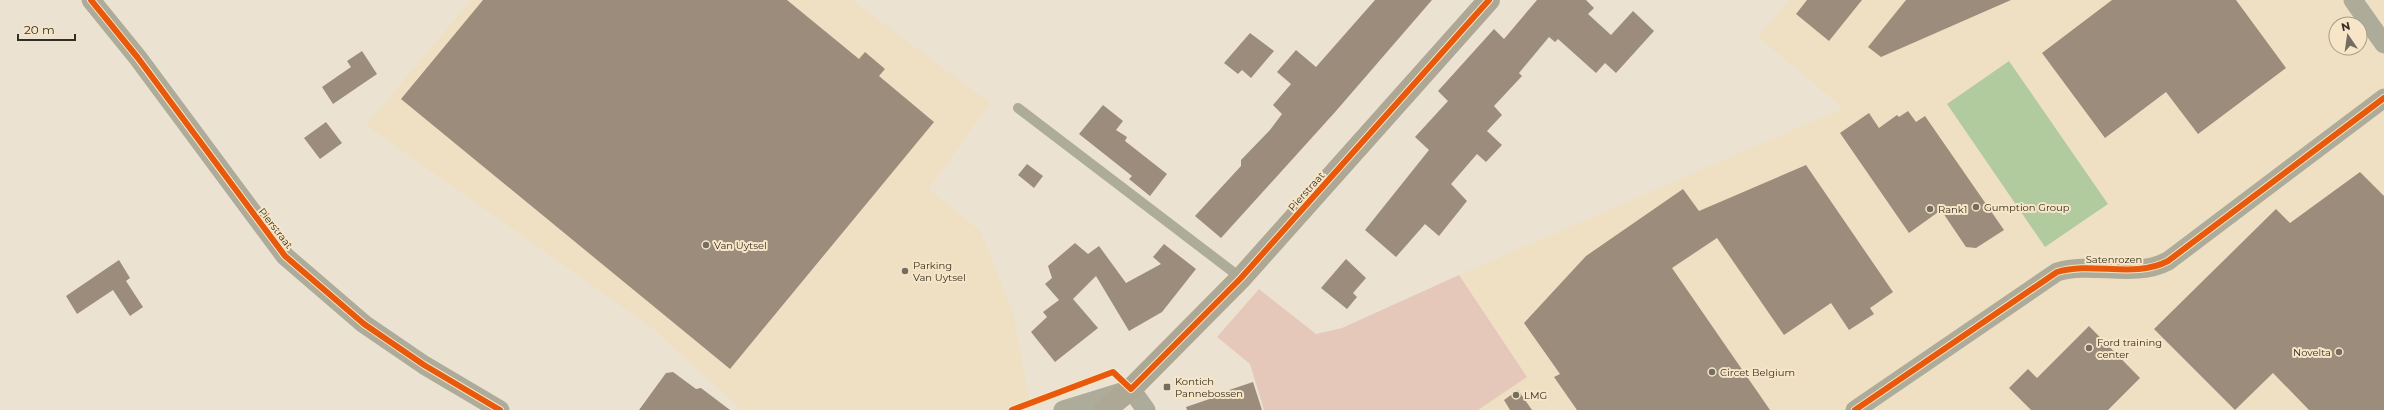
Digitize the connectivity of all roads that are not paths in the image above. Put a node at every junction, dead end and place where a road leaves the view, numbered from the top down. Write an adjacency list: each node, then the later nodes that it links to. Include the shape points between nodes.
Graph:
1 (91, 0): 9 (street, Pierstraat, via 138,58 285,256 364,324 424,366)
2 (1489, 0): 7 (street, Pierstraat)
3 (2353, 0): 4 (street)
4 (2384, 44)
5 (2384, 98): 13 (street, Satenrozen, via 2168,261 2143,269 2075,268 2057,272)
6 (1018, 108): 7 (lane)
7 (1241, 278): 8 (street, Pierstraat)
8 (1131, 389): 10 (street); 11 (street, Pierstraat); 12 (street)
9 (500, 410)
10 (1063, 410)
11 (1105, 410)
12 (1146, 410)
13 (1855, 410)

